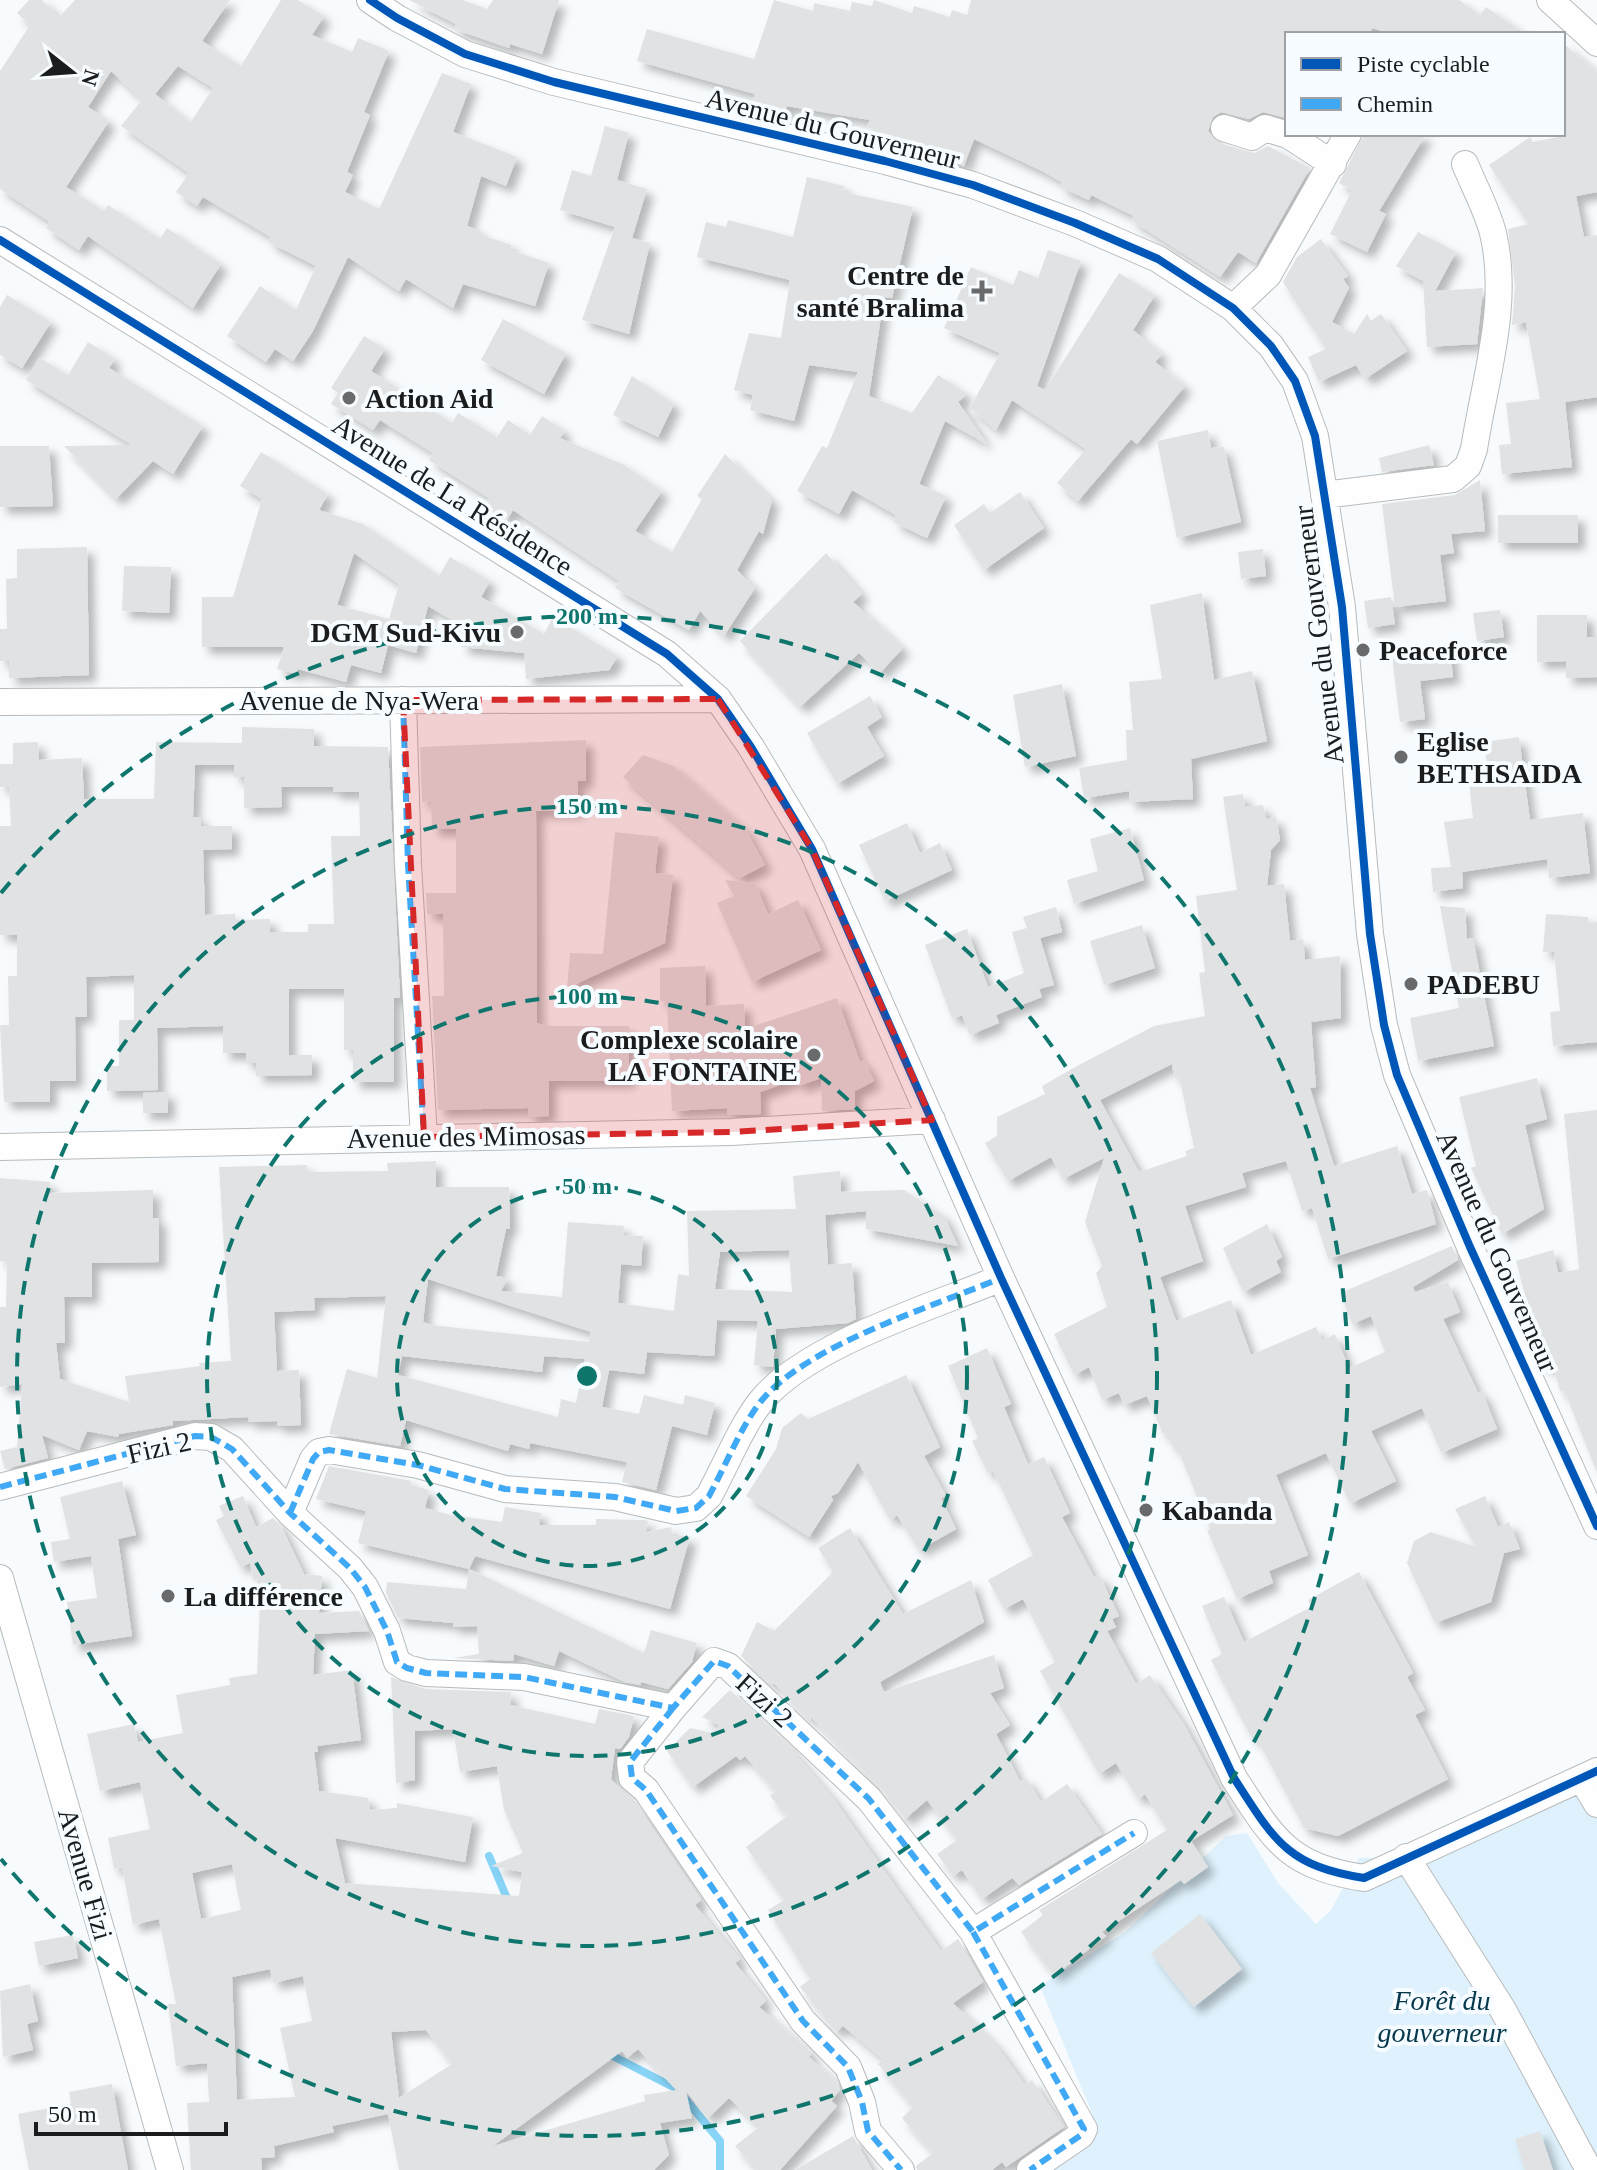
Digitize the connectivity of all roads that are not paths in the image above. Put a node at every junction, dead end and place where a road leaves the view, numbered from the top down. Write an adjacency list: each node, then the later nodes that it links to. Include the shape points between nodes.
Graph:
1 (370, 0): 11 (street, Avenue du Gouverneur, via 465,54 554,82 973,185 1158,259)
2 (1550, 0): 3 (street)
3 (1597, 43)
4 (1224, 128): 5 (street, via 1252,137 1265,128)
5 (1285, 134)
6 (1290, 136): 8 (street)
7 (1347, 136): 8 (street)
8 (1333, 164): 11 (street, via 1268,275)
9 (1465, 164): 12 (street, via 1492,231 1499,295 1468,466 1453,479)
10 (0, 240): 13 (street, Avenue de La Résidence, via 667,654)
11 (1233, 308): 12 (street, Avenue du Gouverneur, via 1271,346 1295,381 1315,436)
12 (1324, 495): 22 (street, Avenue du Gouverneur, via 1342,607 1370,934 1394,1063 1470,1247)
13 (718, 699): 14 (street, Avenue de Nya-Wera); 16 (street, Avenue de La Résidence, via 812,849)
14 (403, 700): 15 (street, Avenue de Nya-Wera); 17 (street)
15 (0, 702)
16 (932, 1120): 17 (street, Avenue des Mimosas, via 732,1132); 19 (street)
17 (424, 1137): 18 (street, Avenue des Mimosas)
18 (0, 1147)
19 (1001, 1278): 21 (street, via 826,1351 789,1372 760,1402 709,1496 696,1508 676,1511 615,1497 505,1489 418,1465 329,1450 313,1459); 28 (street, via 1234,1778 1268,1831 1295,1857 1325,1872 1364,1878)
20 (0, 1487): 21 (street, Fizi 2, via 195,1436 211,1437 232,1449)
21 (290, 1513): 24 (street, Fizi 2, via 365,1587 397,1662 407,1668 524,1677)
22 (1597, 1526)
23 (0, 1578): 30 (street, Avenue Fizi)
24 (673, 1708): 29 (street, Fizi 2, via 714,1661 728,1666 869,1799); 31 (street, via 630,1762 632,1778 646,1790 803,2021 848,2067 868,2131)
25 (1590, 1775): 26 (street); 28 (street)
26 (1597, 1804)
27 (1134, 1833): 29 (street)
28 (1406, 1857): 33 (street, via 1503,2010)
29 (973, 1932): 32 (street, via 1084,2129)
30 (170, 2170)
31 (901, 2170)
32 (1030, 2170)
33 (1589, 2170)

